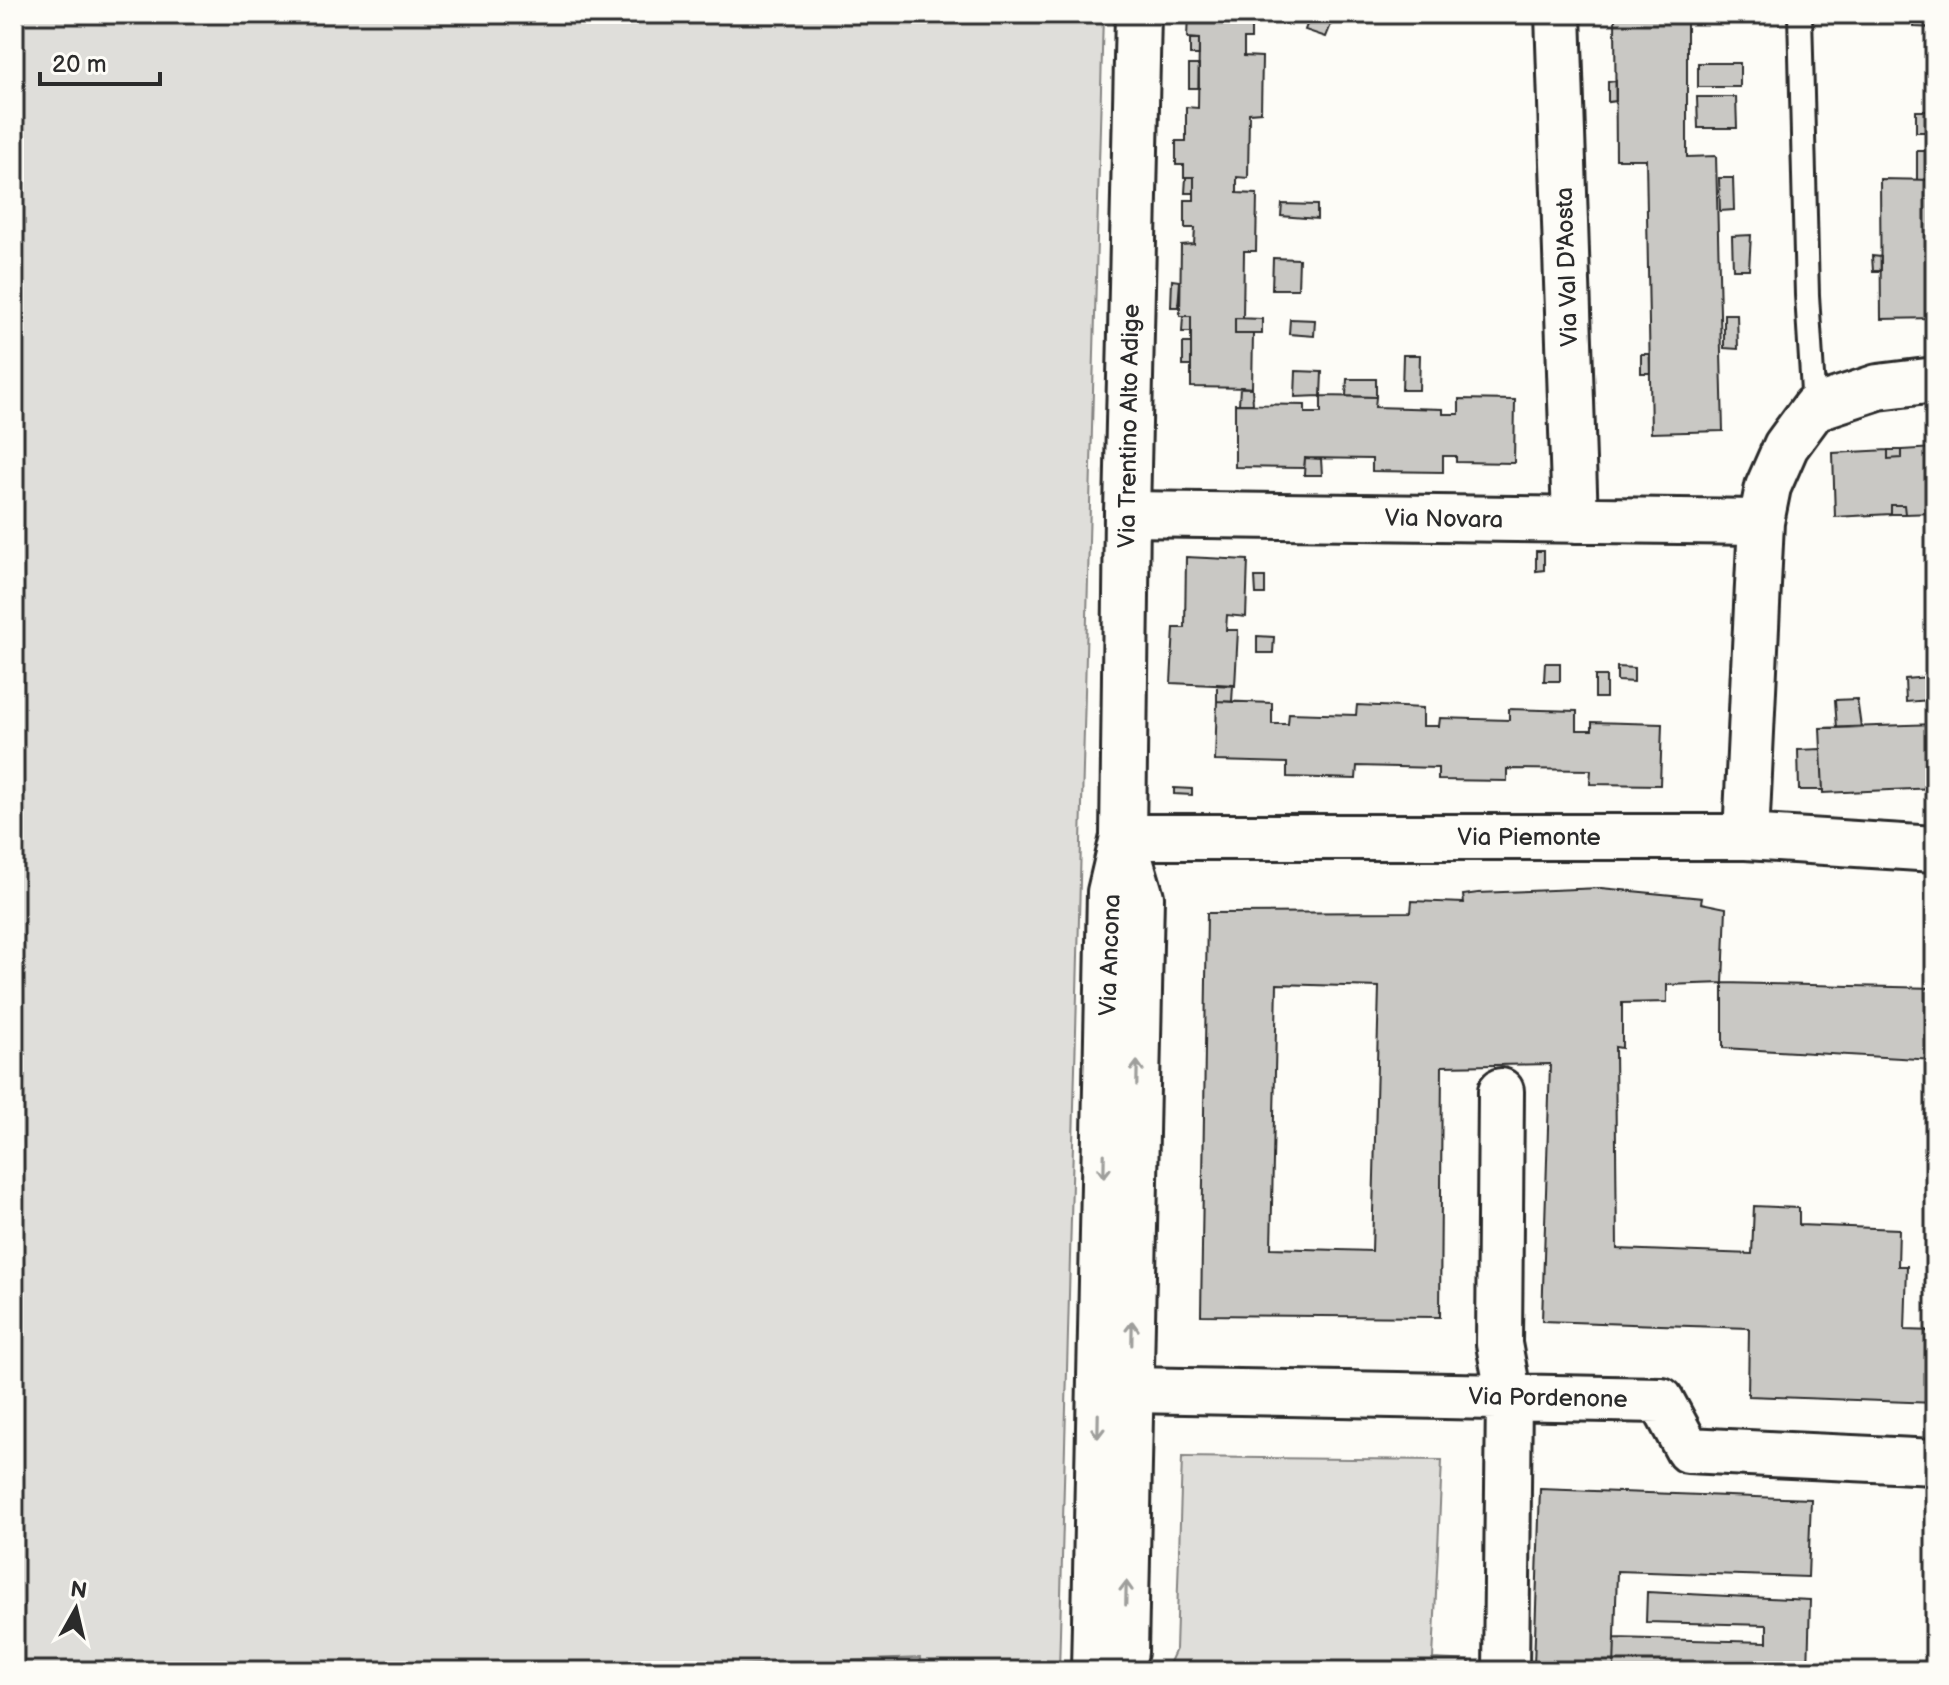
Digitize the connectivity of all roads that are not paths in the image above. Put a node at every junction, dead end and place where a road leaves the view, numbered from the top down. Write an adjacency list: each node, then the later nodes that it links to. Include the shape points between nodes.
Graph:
1 (1138, 14): 6 (street, Via Trentino Alto Adige)
2 (1558, 14): 7 (street, Via Val D'Aosta)
3 (1800, 14): 5 (lane)
4 (1935, 380): 5 (street, via 1878,387)
5 (1814, 408): 8 (street, via 1786,446 1768,487)
6 (1127, 514): 7 (street, Via Novara); 9 (street, Via Trentino Alto Adige)
7 (1575, 520): 8 (street, Via Novara)
8 (1761, 522): 10 (street)
9 (1123, 837): 10 (street, Via Piemonte); 13 (street, Via Ancona, one-way to 9, via 1141,897); 16 (street, Via Ancona, one-way to 16, via 1110,892)
10 (1746, 837): 11 (street, Via Piemonte)
11 (1935, 849)
12 (1501, 1091): 14 (street, via 1499,1344)
13 (1130, 1390): 14 (street, Via Pordenone); 17 (street, Via Ancona, one-way to 13)
14 (1509, 1397): 15 (street, Via Pordenone, via 1661,1400 1688,1450); 18 (street)
15 (1935, 1462)
16 (1094, 1671)
17 (1124, 1671)
18 (1506, 1671)

